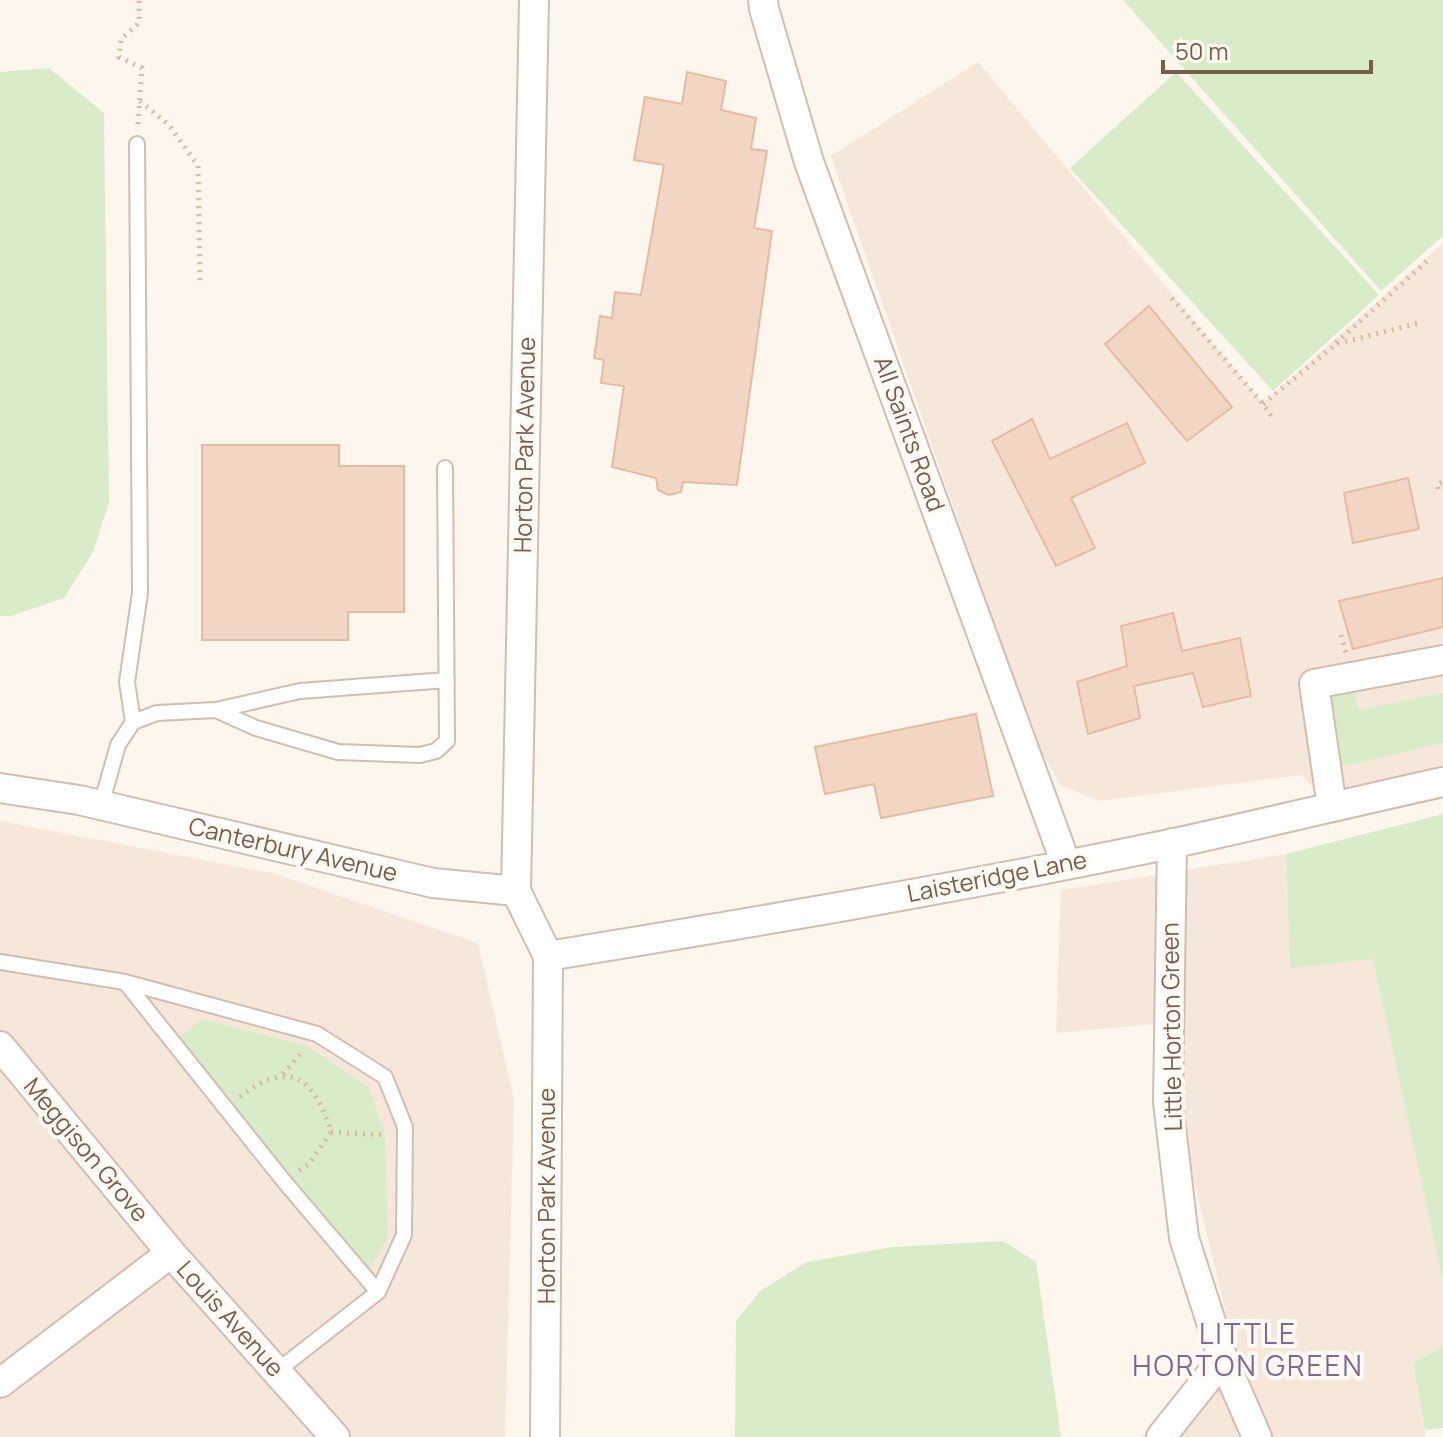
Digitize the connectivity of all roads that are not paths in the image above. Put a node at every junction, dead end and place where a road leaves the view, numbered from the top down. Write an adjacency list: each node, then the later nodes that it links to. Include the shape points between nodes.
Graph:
1 (534, 0): 15 (street, Horton Park Avenue)
2 (763, 0): 14 (street, All Saints Road, via 809,162)
3 (137, 144): 8 (lane, via 140,593 127,682)
4 (445, 468): 6 (lane)
5 (1443, 660): 12 (street, via 1314,684)
6 (447, 680): 7 (lane, via 300,691); 7 (lane, via 447,741 420,755 338,752)
7 (216, 710): 8 (lane, via 157,713)
8 (133, 722): 11 (lane, via 118,745)
9 (1443, 782): 12 (street, Laisteridge Lane)
10 (0, 788): 11 (street, Canterbury Avenue)
11 (101, 805): 15 (street, Canterbury Avenue, via 433,883)
12 (1332, 807): 13 (street, Laisteridge Lane)
13 (1172, 843): 14 (street, Laisteridge Lane); 22 (street, Little Horton Green, via 1168,1102 1184,1238)
14 (1066, 864): 16 (street, Laisteridge Lane)
15 (516, 891): 16 (street)
16 (548, 956): 26 (street, Horton Park Avenue)
17 (0, 962): 18 (lane)
18 (125, 982): 21 (lane); 21 (lane, via 317,1034 385,1077 405,1127 404,1235)
19 (0, 1046): 20 (street, Meggison Grove)
20 (171, 1253): 23 (street, Louis Avenue); 24 (street, Louis Avenue)
21 (378, 1292): 23 (lane)
22 (1223, 1359): 27 (street); 28 (street, Little Horton Green)
23 (277, 1371): 25 (street, Louis Avenue)
24 (0, 1383)
25 (335, 1437)
26 (545, 1437)
27 (1161, 1437)
28 (1257, 1437)

